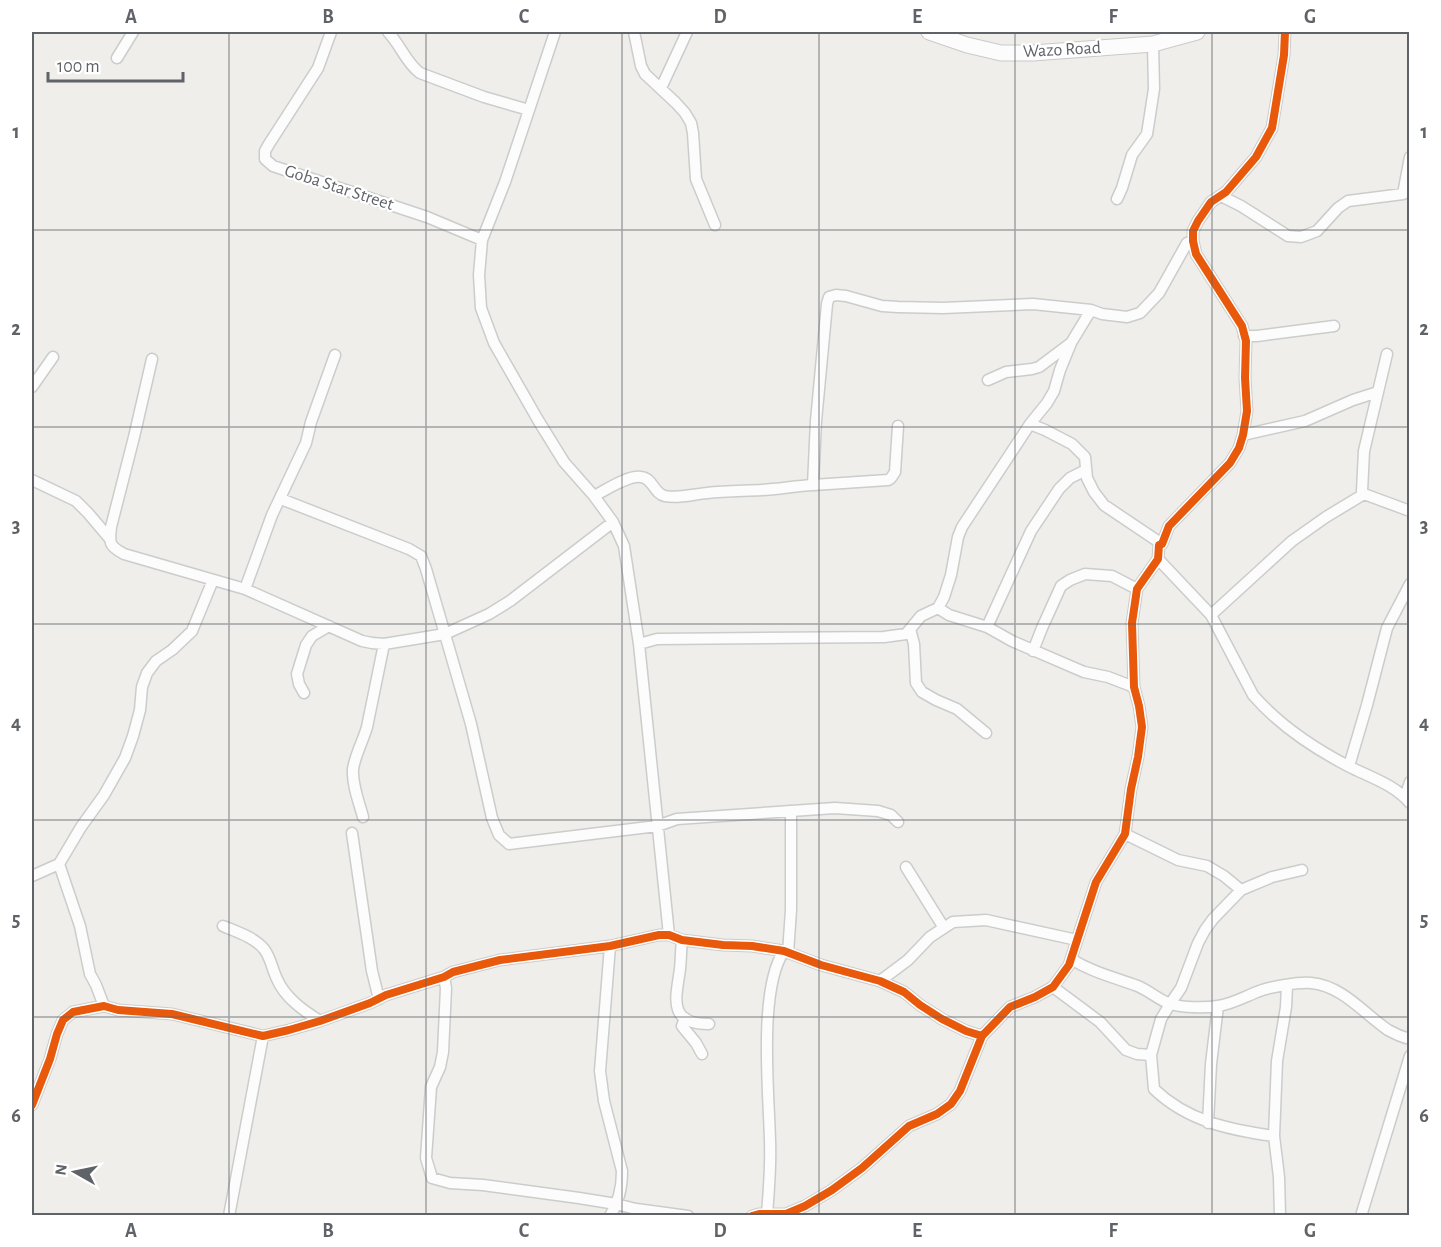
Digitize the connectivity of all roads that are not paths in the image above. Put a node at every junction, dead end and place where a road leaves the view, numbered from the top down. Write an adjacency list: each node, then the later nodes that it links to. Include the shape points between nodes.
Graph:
1 (133, 32): 11 (street)
2 (331, 32): 18 (street, Goba Star Street, via 318,68 268,144 265,159 273,166 427,217)
3 (388, 32): 13 (street, via 420,73)
4 (555, 32): 13 (street)
5 (633, 32): 12 (street, via 645,74)
6 (687, 32): 12 (street)
7 (929, 32): 10 (main road, Wazo Road, via 1001,53)
8 (1197, 32): 10 (main road, Wazo Road)
9 (1285, 32): 15 (street, via 1272,128 1256,157)
10 (1153, 44): 16 (street, via 1154,89 1147,134 1132,155)
11 (117, 58)
12 (661, 88): 17 (street, via 691,123 696,179)
13 (529, 110): 18 (street)
14 (1410, 157): 15 (street, via 1402,194 1348,201 1317,231 1301,237 1288,236)
15 (1221, 196): 19 (street, via 1211,202 1198,221)
16 (1117, 199)
17 (715, 225)
18 (482, 240): 38 (street, via 481,308 494,343 564,462)
19 (1193, 241): 20 (street, via 1187,243 1159,293 1140,313 1127,317); 22 (street, via 1196,254 1242,326)
20 (1091, 310): 23 (street); 36 (street, via 1033,304 898,307 846,296 829,297)
21 (1334, 326): 22 (street)
22 (1244, 336): 33 (street, via 1247,411)
23 (1071, 343): 28 (street, via 1039,367 1006,372); 31 (street, via 1054,391)
24 (1387, 354): 30 (street)
25 (335, 355): 39 (street, via 306,443)
26 (53, 357): 29 (street)
27 (152, 359): 42 (street)
28 (988, 380)
29 (32, 387)
30 (1378, 392): 33 (street, via 1305,421); 37 (street, via 1364,451)
31 (1030, 423): 34 (street, via 1072,444 1085,457); 49 (street, via 962,527 951,576)
32 (898, 426): 36 (street, via 895,471 891,478)
33 (1243, 435): 43 (street, via 1230,463 1169,526)
34 (1086, 470): 43 (street, via 1104,505); 52 (street, via 1059,489 1031,531)
35 (32, 480): 42 (street, via 76,501)
36 (813, 484): 38 (street, via 675,497 660,494 648,479 641,477 623,481)
37 (1365, 494): 40 (street); 50 (street, via 1293,541)
38 (594, 496): 41 (street)
39 (281, 499): 48 (street); 54 (street, via 421,556)
40 (1410, 510)
41 (613, 522): 54 (street, via 510,601); 56 (street, via 624,546)
42 (110, 540): 45 (street, via 123,554)
43 (1162, 544): 44 (street)
44 (1158, 559): 47 (street); 50 (street)
45 (213, 580): 48 (street); 70 (street, via 192,631 147,673 134,736 125,758)
46 (1410, 584): 61 (street, via 1388,628)
47 (1137, 589): 57 (street, via 1112,576 1085,574 1060,586); 58 (street, via 1132,623)
48 (246, 590): 51 (street)
49 (938, 608): 52 (street); 53 (street, via 921,616)
50 (1211, 615): 61 (street, via 1262,705 1309,744)
51 (328, 626): 55 (street, via 362,641); 59 (street, via 306,645 297,674)
52 (987, 627): 57 (street)
53 (910, 629): 56 (street, via 906,634 884,638 657,639); 60 (street, via 916,683 922,692 957,709)
54 (445, 634): 55 (street); 67 (street, via 499,835 509,844)
55 (384, 644): 65 (street, via 367,727 353,770)
56 (639, 644): 67 (street)
57 (1034, 651): 58 (street)
58 (1134, 687): 69 (street, via 1142,727)
59 (304, 693)
60 (986, 733)
61 (1349, 766): 63 (street)
62 (1410, 782): 63 (street)
63 (1407, 800)
64 (791, 811): 66 (street, via 878,811); 67 (street, via 677,819); 81 (street, via 791,910)
65 (363, 817)
66 (898, 822)
67 (657, 826): 77 (street)
68 (352, 833): 87 (street)
69 (1125, 834): 74 (street, via 1178,860 1207,866); 79 (street, via 1096,882)
70 (59, 864): 73 (street); 89 (street, via 80,926 90,974)
71 (906, 867): 76 (street)
72 (1302, 870): 74 (street)
73 (32, 876)
74 (1241, 890): 88 (street, via 1205,930 1181,988)
75 (223, 926): 92 (street, via 264,949 277,981 289,997)
76 (944, 928): 79 (street, via 953,922 986,920); 84 (street)
77 (669, 935): 78 (street); 80 (street)
78 (682, 940): 81 (street); 91 (street, via 675,999)
79 (1077, 940): 82 (street)
80 (610, 946): 83 (street, via 500,960); 103 (street, via 600,1071 622,1171)
81 (786, 952): 84 (street); 104 (street, via 779,959 774,976 768,1032)
82 (1071, 959): 86 (street); 88 (street)
83 (444, 978): 87 (street); 103 (street, via 443,1052 431,1087 428,1123 426,1158 432,1178)
84 (880, 981): 95 (street, via 904,992 942,1019)
85 (1287, 986): 90 (street); 96 (street, via 1309,983 1329,987 1388,1030); 102 (street)
86 (1053, 987): 95 (street, via 1010,1007); 98 (street, via 1100,1022 1126,1050)
87 (379, 999): 92 (street)
88 (1170, 1004): 90 (street); 98 (street, via 1161,1019)
89 (104, 1006): 94 (street, via 172,1014); 100 (street, via 73,1012 63,1020)
90 (1218, 1006): 101 (street)
91 (685, 1018): 93 (street); 97 (street, via 682,1026)
92 (320, 1022): 94 (street)
93 (709, 1024)
94 (263, 1036): 105 (street)
95 (982, 1036): 104 (street, via 951,1104 909,1126 832,1190 786,1214)
96 (1410, 1039)
97 (702, 1054)
98 (1151, 1055): 101 (street, via 1154,1089 1164,1100)
99 (1410, 1056): 110 (street)
100 (32, 1102)
101 (1208, 1123): 102 (street)
102 (1274, 1136): 109 (street)
103 (616, 1204): 106 (street); 107 (street)
104 (767, 1214): 108 (street)
105 (229, 1215)
106 (610, 1215)
107 (688, 1215)
108 (752, 1215)
109 (1280, 1215)
110 (1361, 1215)

